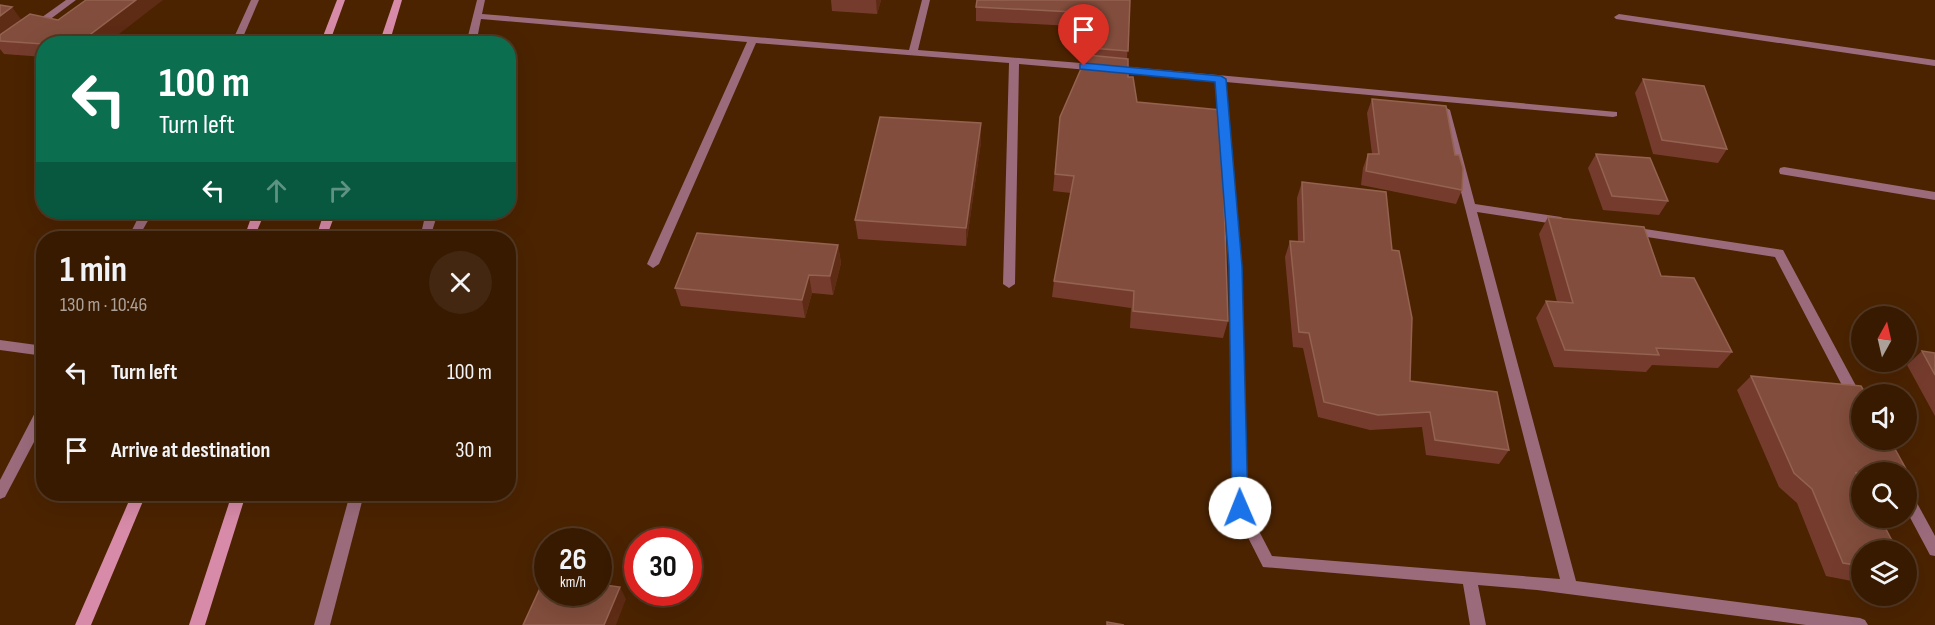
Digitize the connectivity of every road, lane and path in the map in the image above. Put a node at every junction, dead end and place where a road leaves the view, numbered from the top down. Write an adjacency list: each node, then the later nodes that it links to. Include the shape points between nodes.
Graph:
1 (72, 0): 9 (street)
2 (255, 0): 10 (street)
3 (341, 0): 11 (street)
4 (398, 0): 12 (street)
5 (481, 0): 7 (street)
6 (926, 0): 15 (street)
7 (477, 16): 13 (street); 14 (street)
8 (1619, 17): 17 (street)
9 (27, 32)
10 (239, 36)
11 (327, 36)
12 (387, 36)
13 (473, 36)
14 (753, 40): 15 (street); 26 (street)
15 (913, 53): 16 (street)
16 (1014, 61): 18 (street); 27 (street)
17 (1935, 63)
18 (1221, 79): 19 (street); 38 (street, via 1236,266 1240,508 1268,562)
19 (1443, 100): 20 (street); 23 (street)
20 (1613, 114)
21 (1784, 171): 22 (street)
22 (1935, 196)
23 (1471, 207): 24 (street); 39 (street)
24 (1577, 223)
25 (1625, 230): 30 (street, via 1779,253)
26 (653, 264)
27 (1009, 284)
28 (0, 345): 29 (street)
29 (36, 350)
30 (1851, 389)
31 (36, 425): 32 (street)
32 (0, 493)
33 (136, 501): 40 (street)
34 (237, 501): 41 (street)
35 (355, 501): 42 (street)
36 (1917, 516): 37 (street)
37 (1935, 550)
38 (1469, 578): 39 (street); 43 (street)
39 (1570, 588): 44 (street)
40 (82, 625)
41 (197, 625)
42 (322, 625)
43 (1478, 625)
44 (1860, 625)

